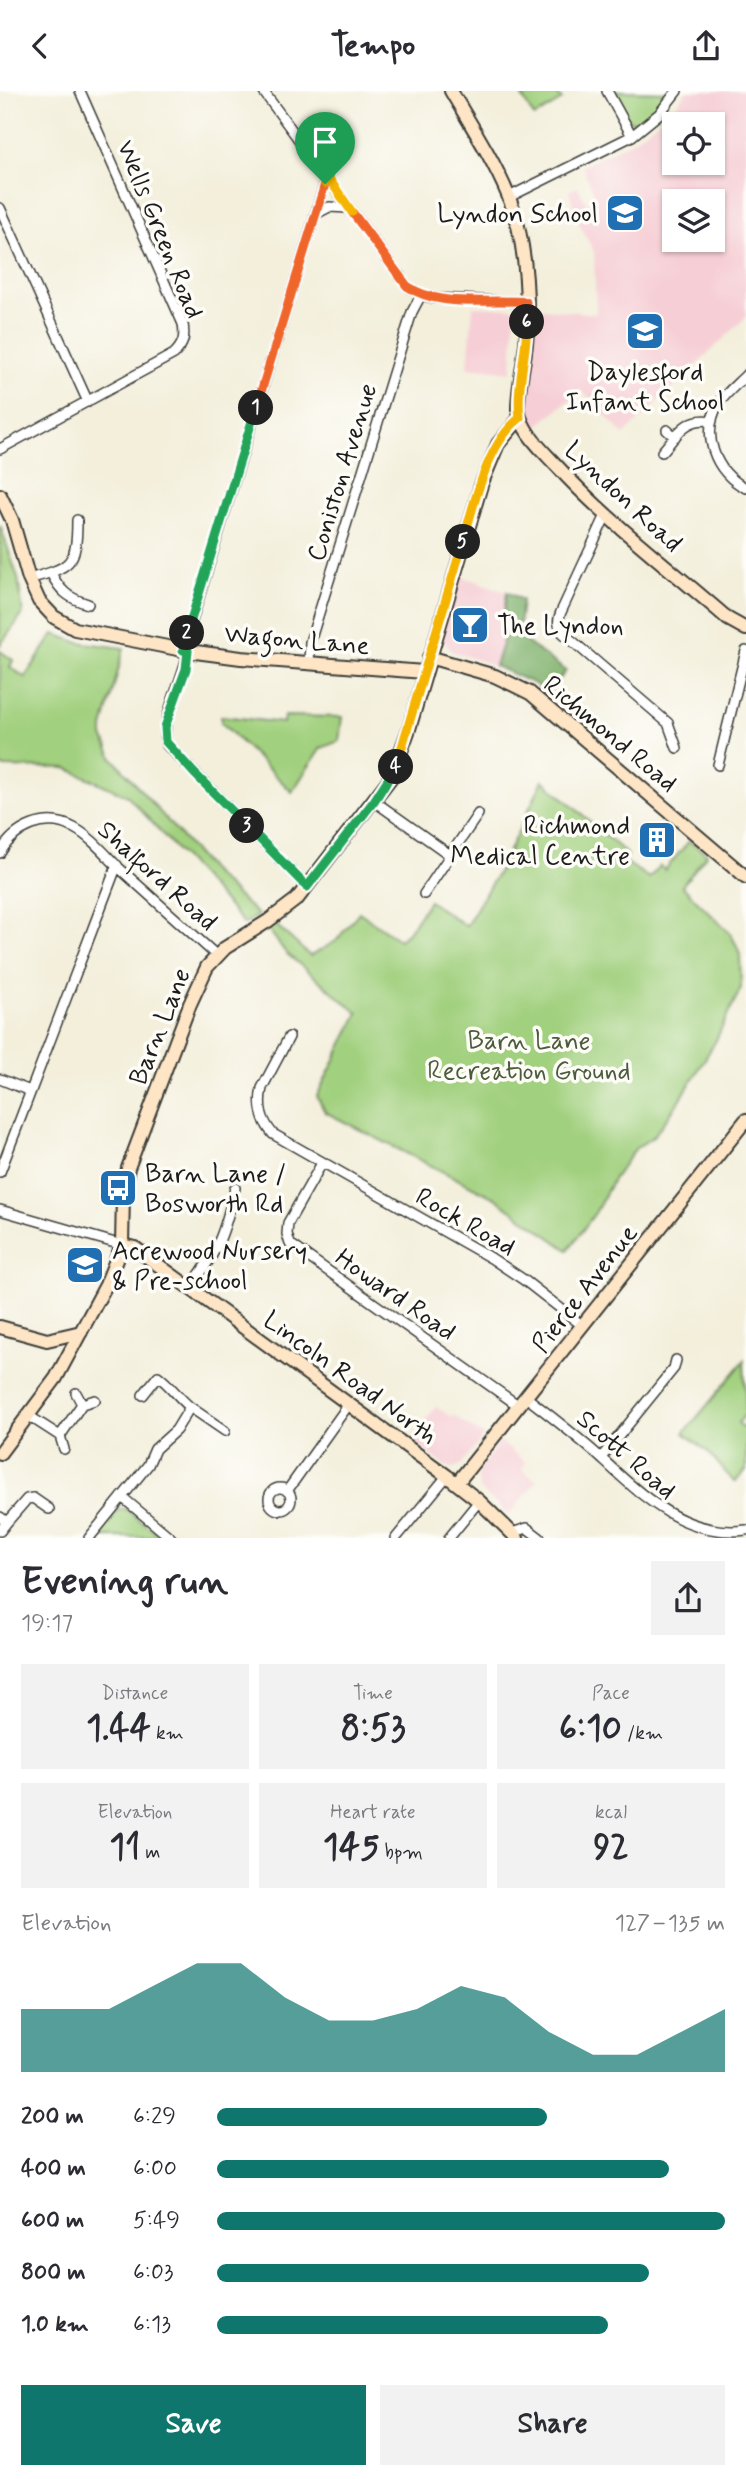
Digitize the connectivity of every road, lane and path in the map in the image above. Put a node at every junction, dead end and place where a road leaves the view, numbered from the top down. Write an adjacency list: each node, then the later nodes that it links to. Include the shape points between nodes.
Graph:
1 (80, 91): 15 (street, Wells Green Road, via 185,335 174,354)
2 (263, 91): 7 (street)
3 (451, 91): 8 (street)
4 (607, 91): 6 (street)
5 (677, 91): 6 (street, via 659,114)
6 (632, 136): 8 (street)
7 (327, 176): 10 (street); 11 (street)
8 (509, 197): 13 (street, via 522,243)
9 (0, 208): 15 (street)
10 (349, 208): 11 (street, via 329,207); 12 (street, via 407,286)
11 (316, 213): 30 (street)
12 (421, 295): 13 (street); 33 (street, Coniston Avenue, via 310,642)
13 (526, 302): 16 (street)
14 (745, 377): 17 (street, via 720,401)
15 (88, 402): 20 (street, Wells Green Road)
16 (520, 418): 24 (street, Lyndon Road, via 529,436); 32 (street, Barn Lane, via 498,444 481,485)
17 (712, 421): 19 (street, via 695,420); 22 (street, via 711,442 718,462 729,477)
18 (667, 430): 19 (street)
19 (675, 437): 21 (street)
20 (0, 449)
21 (662, 452)
22 (746, 488)
23 (0, 495): 27 (street, Wagon Lane, via 20,541)
24 (606, 516): 29 (street, Lyndon Road, via 728,619); 35 (street, via 558,622 563,633 668,723)
25 (77, 520): 26 (street, via 75,554)
26 (51, 573): 27 (street); 28 (street, via 61,592)
27 (29, 579): 30 (street, Wagon Lane, via 49,612 75,629)
28 (88, 604)
29 (746, 629)
30 (186, 651): 33 (street, Wagon Lane); 43 (street, via 186,669 165,727 167,745)
31 (746, 651): 36 (street)
32 (429, 657): 34 (street, Barn Lane); 42 (street, Richmond Road, via 495,676 530,692)
33 (309, 664): 34 (street, Wagon Lane)
34 (424, 672): 37 (street, Barn Lane, via 399,760)
35 (677, 748)
36 (718, 765)
37 (374, 801): 40 (street); 43 (street, Barn Lane)
38 (478, 814): 40 (street)
39 (0, 853): 41 (street, Shalford Road, via 28,826 57,822 74,828)
40 (450, 855): 44 (street)
41 (117, 865): 45 (street, Shalford Road); 48 (street)
42 (746, 877)
43 (307, 887): 45 (street, Barn Lane, via 286,908)
44 (424, 894)
45 (216, 955): 56 (street, Barn Lane, via 196,989 128,1168)
46 (289, 1037): 50 (street, Rock Road, via 262,1088 262,1119 273,1134)
47 (0, 1079): 48 (street)
48 (30, 1091): 51 (street)
49 (746, 1119): 58 (street, Pierce Avenue)
50 (322, 1163): 58 (street, Rock Road, via 491,1258); 67 (street, Howard Road, via 288,1223 290,1244)
51 (0, 1172)
52 (235, 1188): 53 (street)
53 (232, 1200): 54 (street); 57 (street, via 219,1245)
54 (243, 1201)
55 (0, 1210): 56 (street)
56 (122, 1245): 57 (street, Lincoln Road North, via 135,1248); 60 (street)
57 (190, 1287): 69 (street, Lincoln Road North)
58 (583, 1326): 67 (street, Pierce Avenue)
59 (0, 1327): 61 (street)
60 (81, 1332): 61 (street); 63 (street)
61 (47, 1339): 63 (street)
62 (676, 1360): 76 (street)
63 (64, 1364): 71 (street)
64 (76, 1393): 68 (street)
65 (143, 1395): 70 (street, via 158,1376)
66 (95, 1400): 68 (street)
67 (523, 1401): 76 (street, Scott Road); 77 (street, Pierce Avenue)
68 (82, 1404): 73 (street)
69 (349, 1404): 77 (street, Lincoln Road North); 78 (street)
70 (190, 1407): 72 (street); 79 (street)
71 (29, 1416): 73 (street); 75 (street)
72 (225, 1431)
73 (60, 1436): 74 (street)
74 (64, 1449)
75 (0, 1453)
76 (601, 1458): 83 (street, Scott Road, via 673,1522 716,1535)
77 (452, 1479): 80 (street, Lincoln Road North); 88 (street)
78 (287, 1491)
79 (122, 1497): 86 (street); 87 (street)
80 (479, 1501): 85 (street, Lincoln Road North); 89 (street)
81 (49, 1509): 82 (street, via 27,1499)
82 (3, 1520): 84 (street)
83 (746, 1530)
84 (0, 1531)
85 (514, 1535): 90 (street, Lincoln Road North, via 527,1528)
86 (89, 1538)
87 (171, 1538)
88 (396, 1538)
89 (449, 1538)
90 (540, 1538)

